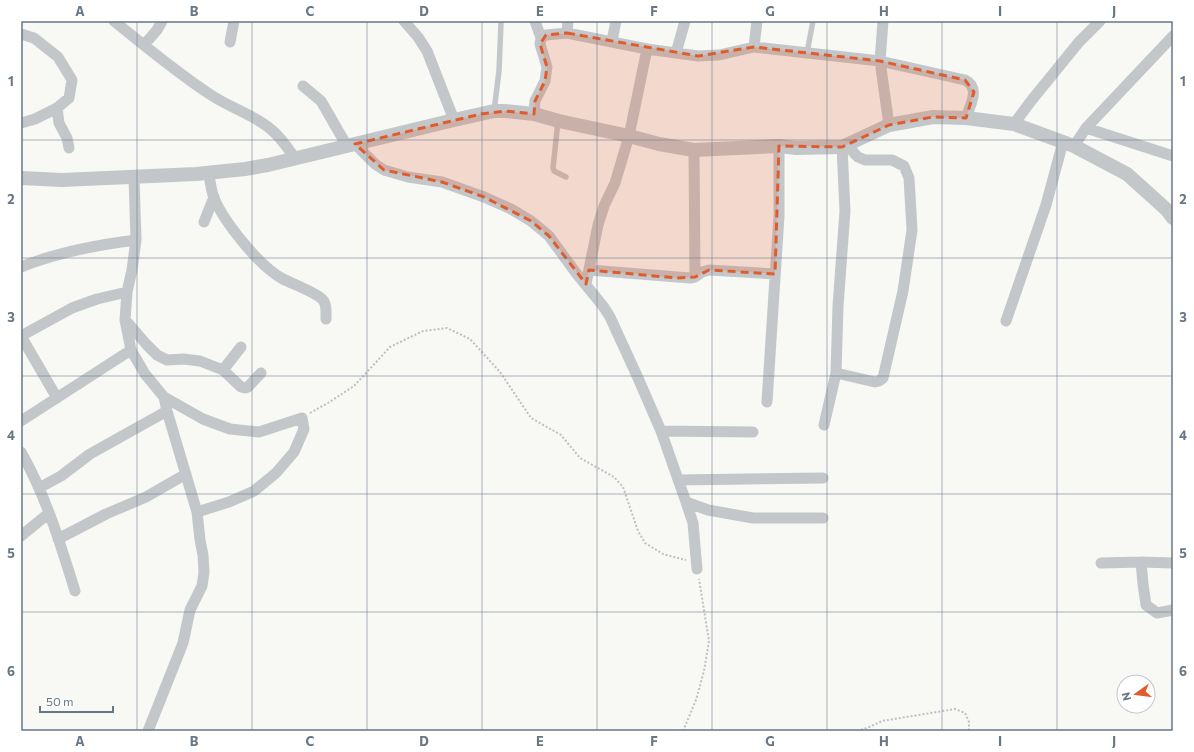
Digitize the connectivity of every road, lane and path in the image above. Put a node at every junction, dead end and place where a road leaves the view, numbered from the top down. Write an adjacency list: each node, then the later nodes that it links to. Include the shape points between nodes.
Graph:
1 (114, 21): 20 (street)
2 (162, 21): 20 (street)
3 (234, 21): 19 (street)
4 (404, 21): 31 (street, via 427,51)
5 (535, 21): 17 (street)
6 (568, 21): 14 (street)
7 (616, 21): 18 (street)
8 (686, 21): 24 (street)
9 (757, 21): 21 (street)
10 (813, 21): 23 (lane)
11 (883, 21): 25 (street)
12 (1100, 21): 34 (street, via 1079,42)
13 (501, 23): 28 (lane)
14 (567, 33): 17 (street, via 546,35); 18 (street)
15 (21, 34): 27 (street, via 34,38 58,57 72,80 69,98)
16 (1173, 36): 36 (street)
17 (541, 38): 29 (street, via 540,44 547,67 545,81 535,101)
18 (612, 41): 22 (street)
19 (230, 42)
20 (144, 45): 45 (street, via 212,96 267,127)
21 (754, 47): 23 (street); 24 (street, via 710,56)
22 (647, 49): 24 (street); 37 (street)
23 (807, 53): 25 (street)
24 (676, 54)
25 (880, 61): 30 (street, via 969,82 974,92); 35 (street)
26 (303, 86): 39 (street, via 321,101)
27 (57, 108): 33 (street); 42 (street, via 59,123)
28 (494, 111): 29 (street); 31 (street)
29 (534, 114): 32 (street)
30 (966, 118): 34 (street); 35 (street, via 933,117)
31 (454, 120): 39 (street)
32 (558, 121): 37 (street); 48 (lane, via 553,168)
33 (21, 124)
34 (1014, 124): 38 (street)
35 (889, 125): 41 (street)
36 (1086, 128): 38 (street); 44 (street)
37 (629, 136): 43 (street); 55 (street, via 615,183 598,225)
38 (1069, 144): 51 (street, via 1127,174); 62 (street)
39 (351, 145): 45 (street); 58 (street, via 384,170 442,182 484,196 511,209 549,236)
40 (779, 146): 41 (street); 43 (street); 56 (street, via 779,216)
41 (845, 146): 68 (street, via 845,211); 68 (street, via 865,160 892,160 904,166 909,178 912,230 903,291 883,378 875,382)
42 (69, 148)
43 (694, 150): 57 (street)
44 (1173, 156)
45 (295, 158): 46 (street)
46 (209, 174): 47 (street); 50 (street)
47 (134, 177): 49 (street, via 62,180); 53 (street)
48 (566, 177)
49 (21, 178)
50 (214, 197): 52 (street); 60 (street, via 232,227 270,271 321,297 325,305)
51 (1173, 218)
52 (204, 222)
53 (136, 240): 54 (street, via 78,249); 59 (street)
54 (21, 267)
55 (589, 270): 57 (street, via 677,278); 58 (street)
56 (775, 274): 57 (street, via 709,270); 71 (street)
57 (695, 277)
58 (586, 284): 76 (street, via 610,317)
59 (127, 292): 61 (street); 63 (street, via 72,308)
60 (326, 319)
61 (125, 320): 65 (street); 66 (street, via 157,355 167,360 200,360)
62 (1006, 321)
63 (21, 336): 70 (street)
64 (241, 347): 66 (street)
65 (131, 350): 69 (street, via 145,374); 70 (street)
66 (223, 370): 67 (street, via 244,388)
67 (261, 373)
68 (836, 373): 75 (street)
69 (164, 397): 72 (street); 73 (street, via 203,419 230,429 259,432)
70 (57, 398): 74 (street)
71 (767, 402)
72 (167, 411): 79 (street); 82 (street, via 90,454 61,476)
73 (302, 418): 84 (street, via 304,429 294,452 276,473 254,491); 92 (path, via 354,386 390,347 423,331 447,328 470,340 500,372 531,418 561,435 580,458 614,477 623,487 638,531 645,543 663,554 686,560)
74 (21, 421)
75 (824, 425)
76 (661, 431): 77 (street); 81 (street)
77 (753, 432)
78 (21, 452): 82 (street)
79 (186, 474): 84 (street); 88 (street, via 146,497)
80 (823, 478): 81 (street)
81 (678, 480): 83 (street)
82 (39, 488): 85 (street)
83 (686, 502): 86 (street, via 708,510 753,518); 92 (street, via 693,523)
84 (197, 512): 95 (street, via 203,554 202,586 190,610 183,643)
85 (49, 513): 87 (street); 88 (street)
86 (823, 518)
87 (21, 536)
88 (58, 539): 93 (street)
89 (1141, 562): 90 (street); 91 (street); 94 (street, via 1146,605 1157,613)
90 (1101, 563)
91 (1173, 563)
92 (697, 569): 96 (path, via 709,641 696,700)
93 (75, 591)
94 (1173, 610)
95 (148, 731)
96 (683, 731)
97 (857, 731): 98 (path, via 882,721 956,709 965,713)
98 (969, 731)

